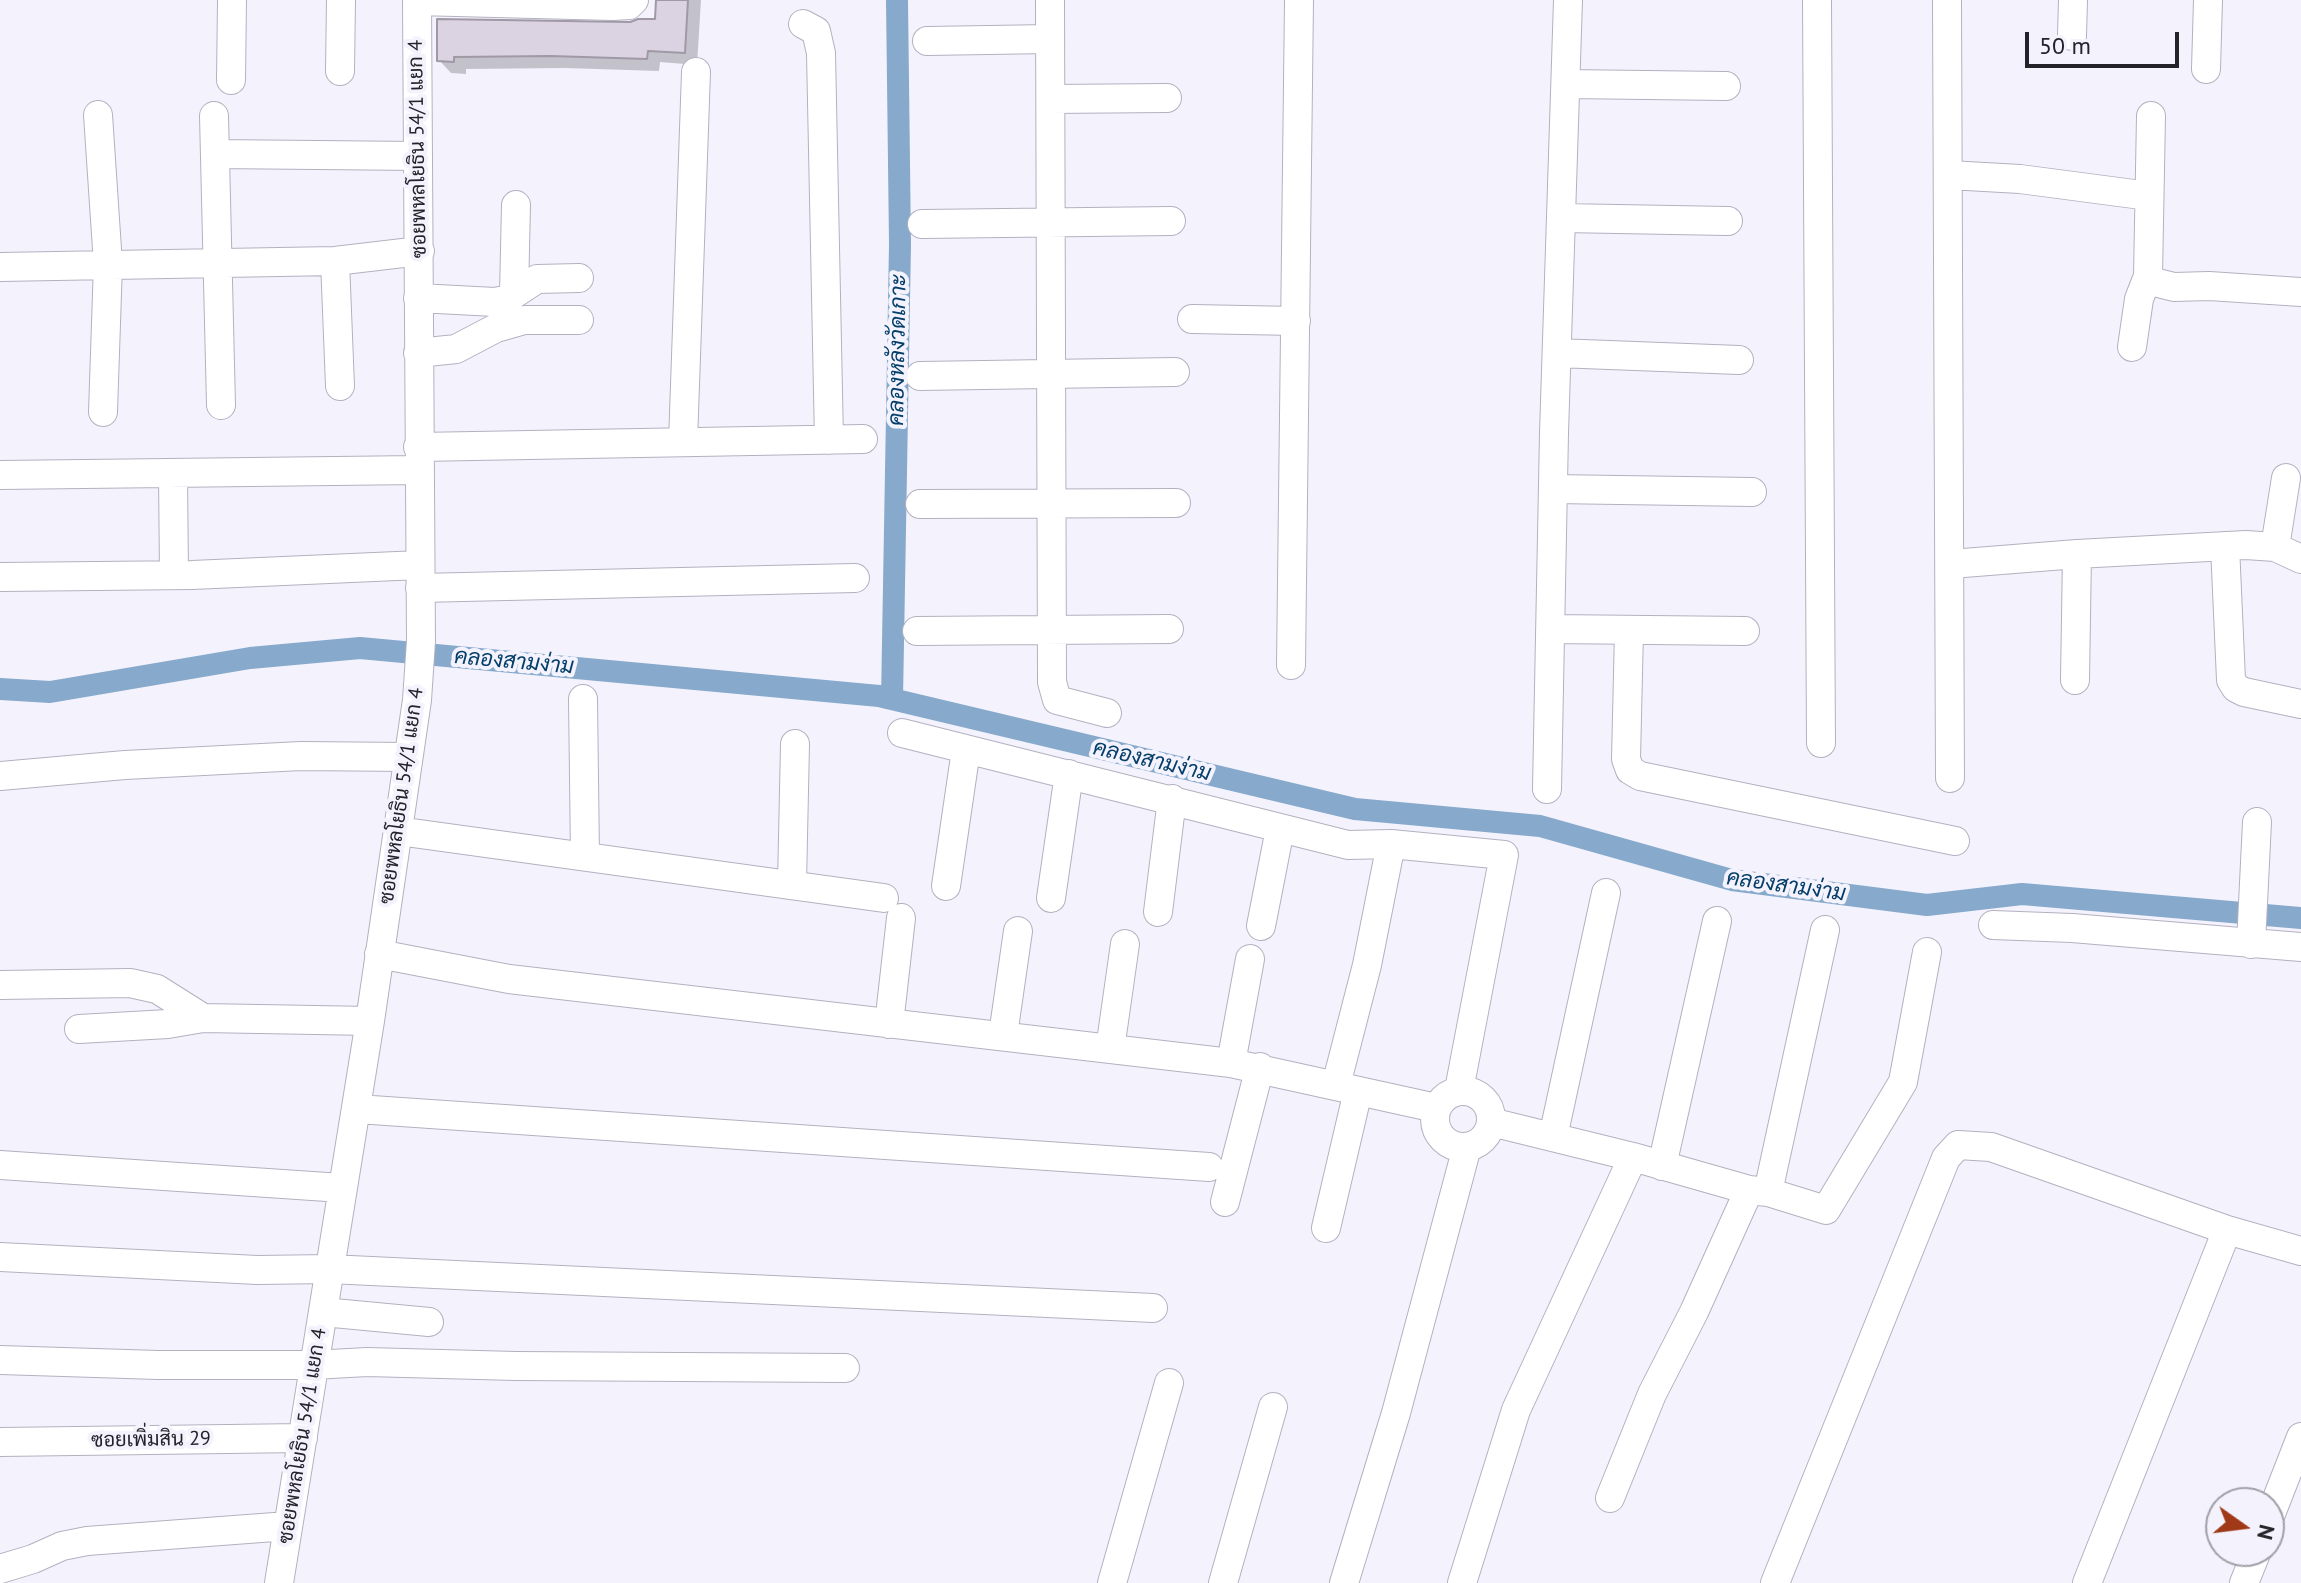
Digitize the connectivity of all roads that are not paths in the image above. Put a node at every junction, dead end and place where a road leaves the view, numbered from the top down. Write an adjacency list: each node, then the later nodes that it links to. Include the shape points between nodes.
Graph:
1 (232, 0): 19 (street)
2 (341, 0): 17 (street)
3 (634, 0): 11 (street, via 613,6)
4 (1050, 0): 14 (street)
5 (1299, 0): 49 (street)
6 (1568, 0): 20 (street)
7 (1817, 0): 93 (street)
8 (1947, 0): 29 (street)
9 (2073, 0): 13 (street)
10 (2208, 0): 16 (street)
11 (417, 1): 28 (street, ซอยพหลโยธิน 54/1 แยก 4)
12 (803, 24): 61 (street, via 816,31 821,53)
13 (2072, 36)
14 (1050, 39): 15 (street); 23 (street)
15 (927, 41)
16 (2206, 69)
17 (340, 71)
18 (696, 72): 62 (street)
19 (231, 80)
20 (1566, 84): 21 (street); 32 (street)
21 (1726, 86)
22 (1167, 98): 23 (street)
23 (1051, 99): 35 (street)
24 (98, 115): 40 (street)
25 (214, 116): 27 (street)
26 (2151, 116): 30 (street)
27 (215, 154): 28 (street); 39 (street)
28 (418, 156): 37 (street, ซอยพหลโยธิน 54/1 แยก 4)
29 (1949, 175): 30 (street); 76 (street)
30 (2149, 196): 42 (street)
31 (516, 205): 45 (street)
32 (1562, 218): 34 (street); 52 (street)
33 (1171, 221): 35 (street)
34 (1728, 221)
35 (1051, 223): 36 (street); 55 (street)
36 (922, 224)
37 (420, 251): 38 (street); 46 (street, ซอยพหลโยธิน 54/1 แยก 4)
38 (335, 261): 39 (street); 57 (street)
39 (218, 263): 40 (street); 58 (street)
40 (108, 264): 41 (street); 59 (street)
41 (0, 267)
42 (2148, 276): 44 (street, via 2174,287); 50 (street)
43 (579, 278): 45 (street, via 537,279)
44 (2301, 292)
45 (514, 293): 46 (street, via 495,302)
46 (418, 298): 51 (street, ซอยพหลโยธิน 54/1 แยก 4)
47 (1192, 319): 49 (street)
48 (579, 320): 51 (street, via 524,320 456,349)
49 (1296, 321): 87 (street)
50 (2132, 347)
51 (418, 353): 63 (street, ซอยพหลโยธิน 54/1 แยก 4)
52 (1557, 353): 53 (street); 67 (street)
53 (1739, 360)
54 (1175, 372): 55 (street)
55 (1051, 373): 56 (street); 69 (street)
56 (920, 376)
57 (340, 386)
58 (221, 405)
59 (103, 412)
60 (863, 439): 61 (street)
61 (829, 440): 62 (street)
62 (683, 442): 63 (street)
63 (418, 458): 64 (street); 78 (street, ซอยพหลโยธิน 54/1 แยก 4)
64 (173, 474): 65 (street); 77 (street)
65 (0, 475)
66 (2286, 478): 73 (street)
67 (1553, 489): 68 (street); 82 (street)
68 (1752, 492)
69 (1052, 502): 70 (street); 71 (street); 83 (street)
70 (1176, 503)
71 (920, 504)
72 (2225, 546): 73 (street); 74 (street); 90 (street, via 2231,680 2244,692)
73 (2275, 547): 75 (street)
74 (2077, 554): 76 (street); 88 (street)
75 (2301, 559)
76 (1951, 564): 99 (street)
77 (174, 575): 78 (street); 79 (street)
78 (420, 576): 80 (street); 96 (street, ซอยพหลโยธิน 54/1 แยก 4, via 417,700)
79 (0, 577)
80 (855, 578)
81 (1169, 629): 83 (street)
82 (1551, 629): 85 (street); 100 (street)
83 (1053, 630): 84 (street); 91 (street, via 1057,700)
84 (917, 631)
85 (1629, 631): 86 (street); 105 (street, via 1630,770)
86 (1745, 631)
87 (1291, 665)
88 (2075, 680)
89 (583, 699): 107 (street)
90 (2301, 704)
91 (1107, 713)
92 (902, 733): 95 (street)
93 (1821, 743)
94 (795, 744): 108 (street)
95 (966, 750): 97 (street); 109 (street)
96 (407, 757): 98 (street, via 301,756); 104 (street, ซอยพหลโยธิน 54/1 แยก 4)
97 (1069, 774): 101 (street); 111 (street)
98 (0, 776)
99 (1950, 778)
100 (1547, 789)
101 (1172, 799): 103 (street); 112 (street)
102 (2257, 822): 118 (street)
103 (1280, 829): 106 (street, via 1348,845); 115 (street)
104 (398, 831): 107 (street); 122 (street, ซอยพหลโยธิน 54/1 แยก 4)
105 (1955, 841)
106 (1391, 844): 133 (street); 134 (street, via 1504,855)
107 (585, 856): 108 (street)
108 (792, 884): 127 (street, via 892,908)
109 (946, 886)
110 (1606, 893): 138 (street)
111 (1051, 898)
112 (1158, 912)
113 (1717, 921): 142 (street)
114 (1993, 925): 118 (street)
115 (1261, 926)
116 (1825, 930): 145 (street)
117 (1018, 931): 129 (street)
118 (2252, 940): 120 (street)
119 (1125, 944): 130 (street)
120 (2301, 947)
121 (1927, 952): 145 (street, via 1903,1082 1826,1210)
122 (379, 954): 126 (street, ซอยพหลโยธิน 54/1 แยก 4); 127 (street, via 509,979)
123 (1250, 959): 131 (street)
124 (0, 985): 125 (street, via 130,983 157,989)
125 (203, 1018): 126 (street); 128 (street)
126 (370, 1021): 136 (street, ซอยพหลโยธิน 54/1 แยก 4)
127 (889, 1024): 129 (street)
128 (79, 1029)
129 (1003, 1035): 130 (street)
130 (1110, 1049): 131 (street)
131 (1231, 1063): 132 (street)
132 (1260, 1067): 133 (street); 146 (street)
133 (1347, 1088): 135 (street); 147 (street)
134 (1459, 1090): 135 (street, via 1446,1095); 137 (street, via 1486,1101)
135 (1436, 1108): 139 (street, via 1440,1136 1452,1146)
136 (357, 1109): 143 (street); 144 (street, ซอยพหลโยธิน 54/1 แยก 4)
137 (1491, 1122): 138 (street); 139 (street, via 1481,1142)
138 (1553, 1137): 140 (street)
139 (1467, 1147): 170 (street)
140 (1633, 1157): 142 (street); 171 (street, via 1516,1410)
141 (0, 1165): 144 (street)
142 (1662, 1166): 145 (street)
143 (1209, 1167)
144 (342, 1188): 151 (street, ซอยพหลโยธิน 54/1 แยก 4)
145 (1758, 1191): 164 (street, via 1652,1394)
146 (1225, 1202)
147 (1326, 1228)
148 (2227, 1230): 149 (street); 172 (street, via 1991,1147 1958,1145 1946,1158); 173 (street)
149 (2301, 1251)
150 (0, 1257): 151 (street)
151 (329, 1269): 152 (street); 153 (street, ซอยพหลโยธิน 54/1 แยก 4)
152 (1153, 1308)
153 (323, 1312): 154 (street); 156 (street, ซอยพหลโยธิน 54/1 แยก 4)
154 (429, 1322)
155 (0, 1360): 156 (street)
156 (313, 1365): 157 (street); 160 (street, ซอยพหลโยธิน 54/1 แยก 4)
157 (845, 1368)
158 (1169, 1383): 168 (street)
159 (1273, 1407): 169 (street)
160 (303, 1438): 162 (street, ซอยเพิ่มสิน 29); 165 (street, ซอยพหลโยธิน 54/1 แยก 4)
161 (2300, 1441): 163 (street)
162 (0, 1442)
163 (2282, 1487)
164 (1610, 1498)
165 (288, 1526): 166 (street, via 87,1541); 167 (street, ซอยพหลโยธิน 54/1 แยก 4)
166 (0, 1569)
167 (279, 1583)
168 (1112, 1583)
169 (1223, 1583)
170 (1344, 1583)
171 (1462, 1583)
172 (1775, 1583)
173 (2087, 1583)

